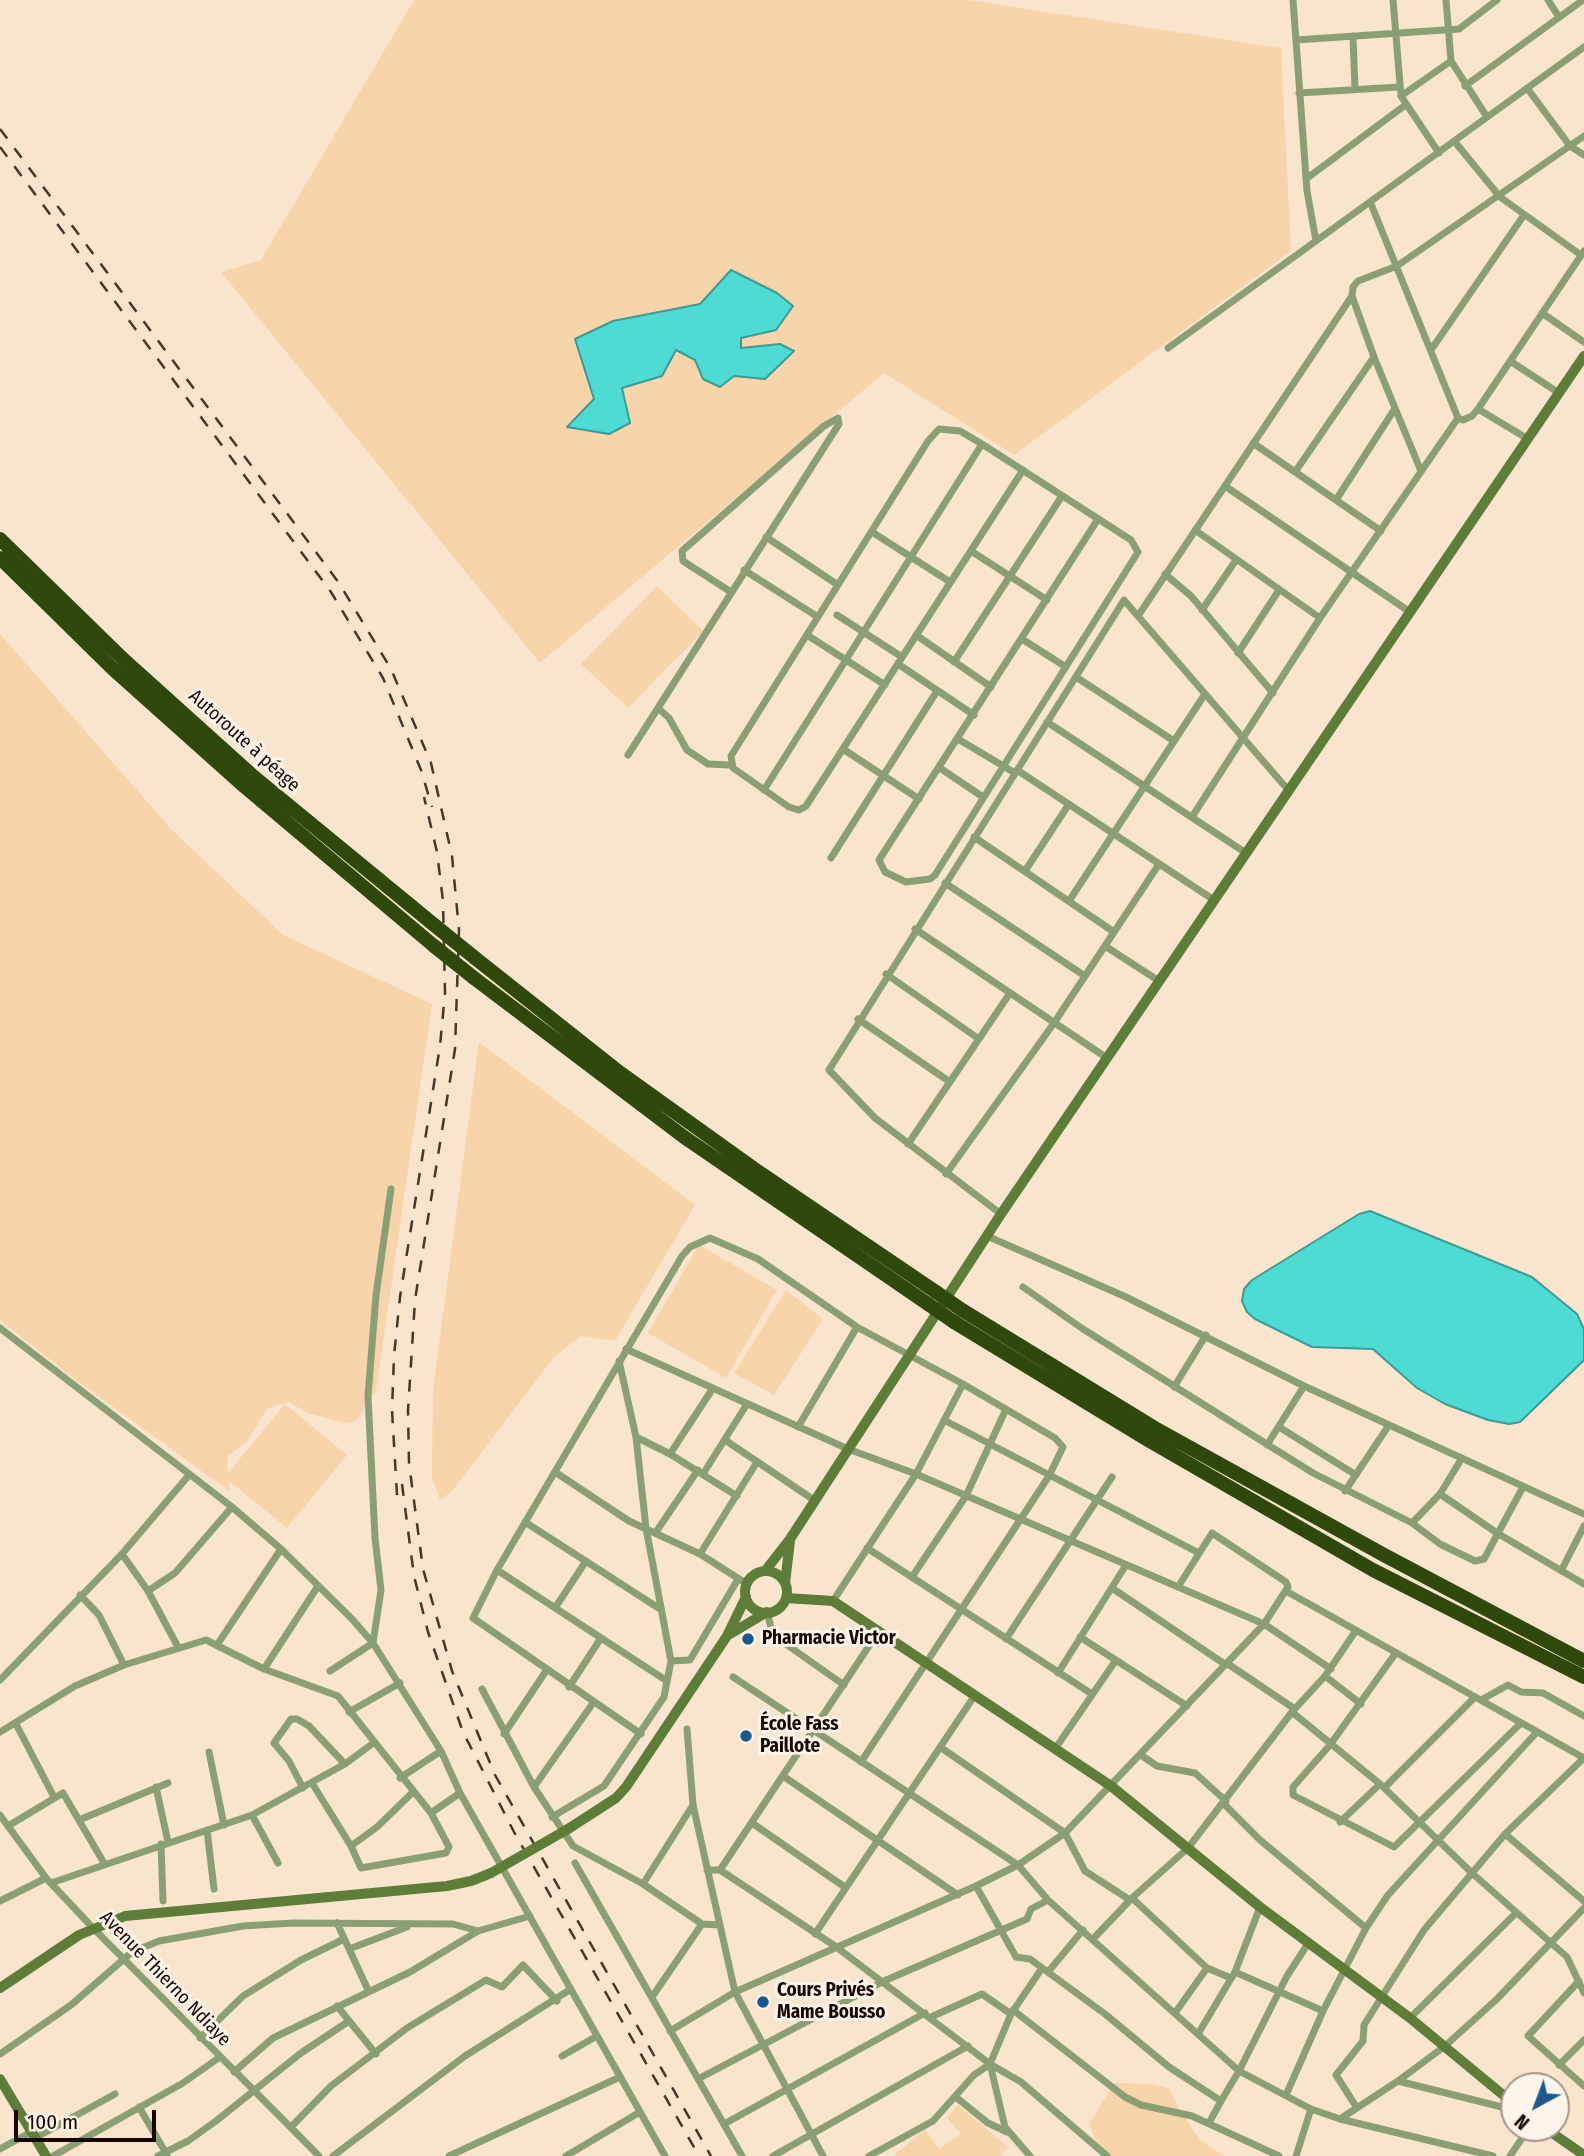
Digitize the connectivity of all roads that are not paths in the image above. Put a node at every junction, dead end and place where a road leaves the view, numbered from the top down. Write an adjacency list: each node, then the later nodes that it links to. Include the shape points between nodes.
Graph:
1 (1293, 0): 11 (street)
2 (1394, 0): 9 (street)
3 (1446, 0): 8 (street)
4 (1497, 0): 8 (street, via 1464,27)
5 (1548, 0): 7 (street)
6 (1583, 0): 7 (street)
7 (1559, 17): 14 (street)
8 (1448, 31): 9 (street); 13 (street)
9 (1396, 34): 10 (street); 15 (street)
10 (1353, 36): 11 (street); 17 (street)
11 (1296, 40): 18 (street)
12 (1584, 47): 16 (street)
13 (1451, 61): 14 (street); 19 (street)
14 (1465, 86): 21 (street)
15 (1399, 87): 17 (street); 19 (street)
16 (1527, 88): 21 (street); 24 (street)
17 (1355, 89): 18 (street)
18 (1299, 93): 27 (street)
19 (1401, 96): 20 (street)
20 (1404, 106): 25 (street); 27 (street)
21 (1487, 117): 23 (street)
22 (1584, 136): 24 (street)
23 (1455, 142): 25 (street); 28 (street)
24 (1570, 146): 26 (street); 28 (street)
25 (1439, 153): 29 (street)
26 (1584, 155)
27 (1306, 179): 31 (street)
28 (1500, 197): 30 (street); 33 (street)
29 (1371, 204): 31 (street); 33 (street)
30 (1524, 215): 32 (street); 38 (street)
31 (1316, 241): 37 (street)
32 (1583, 253): 35 (street)
33 (1397, 266): 34 (street, via 1358,281); 38 (street)
34 (1352, 296): 40 (street); 47 (street)
35 (1542, 313): 36 (street); 41 (street)
36 (1584, 342)
37 (1168, 348)
38 (1431, 350): 45 (street)
39 (1584, 356): 42 (street)
40 (1374, 357): 44 (street); 51 (street)
41 (1510, 361): 42 (street); 43 (street)
42 (1559, 393): 46 (street)
43 (1478, 408): 45 (street, via 1469,418); 46 (street)
44 (1394, 410): 50 (street); 54 (street)
45 (1458, 418): 50 (street)
46 (1528, 439): 75 (street)
47 (1253, 443): 51 (street); 52 (street)
48 (982, 444): 49 (street); 58 (street, via 955,429 936,431); 62 (street)
49 (1023, 470): 53 (street); 61 (street)
50 (1421, 471): 57 (street)
51 (1295, 472): 54 (street)
52 (1225, 486): 56 (street); 66 (street)
53 (1062, 496): 55 (street); 68 (street)
54 (1335, 500): 57 (street)
55 (1098, 519): 73 (street); 88 (street, via 1136,544 1137,555)
56 (1195, 530): 64 (street); 67 (street)
57 (1381, 531): 66 (street)
58 (872, 532): 62 (street); 70 (street)
59 (766, 537): 65 (street); 70 (street); 72 (street, via 839,424 838,418 682,551 683,561)
60 (0, 539): 142 (highway, Autoroute à péage, bridge, via 254,777 433,924 619,1072)
61 (971, 551): 68 (street); 69 (street)
62 (910, 556): 69 (street); 80 (street)
63 (0, 558): 142 (highway, bridge, via 245,788 474,978 684,1137)
64 (1236, 559): 71 (street); 74 (street)
65 (744, 570): 72 (street); 78 (street)
66 (1352, 574): 75 (street); 79 (street)
67 (1165, 575): 74 (street, via 1186,590); 77 (street)
68 (1009, 576): 73 (street); 87 (street)
69 (950, 582): 82 (street)
70 (838, 584): 78 (street)
71 (1279, 590): 79 (street); 84 (street)
72 (731, 592): 95 (street)
73 (1046, 600): 83 (street)
74 (1202, 610): 84 (street)
75 (1410, 612): 110 (street)
76 (837, 615): 80 (street)
77 (1138, 616): 89 (street, via 1124,600); 94 (street)
78 (818, 617): 81 (street)
79 (1321, 618): 93 (street)
80 (863, 631): 85 (street); 86 (street)
81 (807, 635): 85 (street); 103 (street, via 731,756)
82 (916, 635): 86 (street); 87 (street)
83 (1022, 639): 88 (street); 91 (street)
84 (1238, 653): 93 (street)
85 (844, 661): 90 (street); 109 (street)
86 (900, 661): 90 (street); 92 (street)
87 (954, 662): 91 (street)
88 (1066, 667): 104 (street)
89 (1076, 677): 97 (street); 100 (street)
90 (884, 685): 101 (street)
91 (992, 687): 96 (street)
92 (937, 691): 96 (street); 107 (street)
93 (1273, 693): 99 (street)
94 (1205, 694): 99 (street); 100 (street)
95 (658, 708): 102 (street); 103 (street, via 687,750 708,764)
96 (974, 715): 98 (street)
97 (1047, 722): 106 (street); 108 (street)
98 (958, 739): 104 (street); 105 (street)
99 (1244, 739): 110 (street); 114 (street)
100 (1174, 741): 108 (street)
101 (843, 749): 107 (street); 109 (street, via 803,809 789,807)
102 (628, 755)
103 (730, 765): 109 (street)
104 (1003, 766): 106 (street); 111 (street)
105 (940, 768): 111 (street); 112 (street)
106 (1016, 771): 113 (street); 116 (street)
107 (883, 775): 112 (street); 118 (street)
108 (1145, 786): 114 (street); 115 (street)
109 (764, 790)
110 (1289, 791): 117 (street)
111 (983, 797): 112 (street, via 935,875 906,882 885,872 879,860)
112 (919, 799)
113 (1069, 804): 115 (street); 120 (street)
114 (1192, 817): 117 (street)
115 (1113, 833): 119 (street); 123 (street)
116 (974, 836): 120 (street); 121 (street)
117 (1246, 853): 122 (street)
118 (831, 858)
119 (1159, 864): 122 (street); 125 (street)
120 (1025, 871): 123 (street)
121 (944, 883): 124 (street); 128 (street)
122 (1213, 900): 129 (street)
123 (1069, 901): 125 (street)
124 (915, 929): 127 (street); 130 (street)
125 (1114, 932): 126 (street)
126 (1105, 946): 128 (street); 129 (street)
127 (886, 974): 131 (street); 133 (street)
128 (1084, 975): 132 (street)
129 (1159, 981): 134 (street)
130 (1010, 993): 132 (street); 133 (street)
131 (858, 1019): 135 (street); 136 (street, via 829,1070 855,1100)
132 (1054, 1023): 134 (street); 137 (street)
133 (979, 1039): 135 (street)
134 (1107, 1058): 139 (street)
135 (950, 1082): 136 (street)
136 (908, 1144): 137 (street)
137 (946, 1174): 139 (street)
138 (391, 1189): 228 (street, via 368,1396 381,1590)
139 (1001, 1214): 140 (street)
140 (987, 1236): 146 (street); 148 (street)
141 (1023, 1287): 152 (street)
142 (932, 1298): 143 (highway, bridge)
143 (958, 1316): 234 (highway, via 1384,1555); 245 (highway, via 1148,1440 1373,1570)
144 (857, 1327): 147 (street, via 758,1259 710,1238 682,1256); 148 (street); 158 (street)
145 (0, 1328): 171 (street)
146 (1206, 1335): 151 (street); 152 (street)
147 (626, 1349): 149 (street); 153 (street)
148 (909, 1353): 150 (street); 164 (street)
149 (619, 1361): 160 (street); 168 (street)
150 (963, 1384): 155 (street); 156 (street)
151 (1304, 1386): 157 (street); 159 (street)
152 (1174, 1387): 163 (street)
153 (713, 1388): 154 (street); 165 (street)
154 (747, 1404): 158 (street); 161 (street)
155 (1006, 1409): 162 (street); 173 (street, via 1063,1447)
156 (944, 1420): 162 (street); 170 (street)
157 (1389, 1425): 166 (street); 172 (street)
158 (798, 1427): 164 (street)
159 (1279, 1427): 163 (street); 172 (street)
160 (636, 1437): 165 (street); 188 (street)
161 (725, 1440): 167 (street); 169 (street)
162 (990, 1444): 173 (street); 179 (street)
163 (1267, 1445): 176 (street)
164 (848, 1449): 170 (street); 180 (street)
165 (670, 1454): 169 (street)
166 (1462, 1458): 175 (street); 177 (street)
167 (757, 1462): 178 (street); 180 (street)
168 (555, 1472): 185 (street); 188 (street)
169 (700, 1472): 178 (street); 189 (street)
170 (916, 1474): 179 (street); 194 (street)
171 (189, 1475): 182 (street); 197 (street)
172 (1356, 1475): 176 (street)
173 (1049, 1476): 181 (street); 184 (street)
174 (1112, 1477): 181 (street)
175 (1523, 1487): 183 (street); 190 (street)
176 (1345, 1491): 186 (street)
177 (1440, 1494): 186 (street); 190 (street)
178 (737, 1496): 198 (street)
179 (966, 1496): 184 (street); 204 (street)
180 (814, 1500): 191 (street)
181 (1096, 1502): 193 (street); 196 (street)
182 (232, 1507): 195 (street); 211 (street, via 175,1573)
183 (1584, 1514)
184 (1020, 1520): 193 (street); 219 (street)
185 (525, 1522): 199 (street); 201 (street)
186 (1412, 1523): 190 (street, via 1440,1544 1478,1562)
187 (1584, 1525): 192 (street)
188 (646, 1528): 189 (street); 218 (street)
189 (656, 1532): 198 (street)
190 (1497, 1534): 203 (street)
191 (790, 1539): 202 (street); 206 (street)
192 (1581, 1540): 203 (street)
193 (1072, 1542): 200 (street); 227 (street)
194 (867, 1548): 204 (street); 216 (street)
195 (281, 1549): 208 (street); 229 (street)
196 (1197, 1552): 209 (street); 212 (street, via 1215,1534 1286,1582)
197 (122, 1554): 211 (street); 213 (street)
198 (700, 1554): 205 (street)
199 (586, 1561): 217 (street); 218 (street)
200 (1126, 1565): 209 (street); 210 (street)
201 (497, 1570): 217 (street); 241 (street, via 473,1618)
202 (765, 1571): 205 (street); 206 (street, via 774,1572)
203 (1561, 1571): 207 (street)
204 (912, 1577): 219 (street)
205 (742, 1581): 214 (street); 233 (street, via 690,1660)
206 (785, 1583): 215 (street)
207 (1584, 1584)
208 (318, 1586): 228 (street); 239 (street)
209 (1178, 1587): 221 (street)
210 (1112, 1588): 225 (street); 236 (street)
211 (148, 1591): 230 (street)
212 (1286, 1591): 221 (street); 223 (street)
213 (80, 1595): 237 (street, via 99,1615); 246 (street)
214 (746, 1597): 220 (street, via 753,1608); 224 (street)
215 (786, 1598): 216 (street); 220 (street, via 781,1607)
216 (833, 1601): 222 (street)
217 (555, 1608): 226 (street)
218 (660, 1609): 233 (street)
219 (961, 1609): 227 (street); 235 (street)
220 (767, 1612): 224 (street); 249 (street, via 772,1635)
221 (1264, 1624): 236 (street); 238 (street)
222 (879, 1632): 235 (street); 249 (street)
223 (1356, 1632): 231 (street); 238 (street)
224 (727, 1636): 338 (street, bridge, via 626,1787 608,1805 491,1873 447,1886 141,1914)
225 (1080, 1637): 232 (street); 242 (street)
226 (601, 1638): 247 (street); 250 (street)
227 (1006, 1639): 242 (street)
228 (373, 1643): 240 (street); 248 (street)
229 (217, 1645): 230 (street, via 203,1640); 239 (street)
230 (178, 1647): 237 (street)
231 (1395, 1654): 254 (street); 256 (street)
232 (1116, 1660): 252 (street); 257 (street)
233 (671, 1661): 247 (street)
234 (1584, 1661)
235 (926, 1663): 253 (street); 277 (street)
236 (1227, 1664): 257 (street); 258 (street)
237 (124, 1665): 261 (street, via 57,1696)
238 (1331, 1668): 243 (street)
239 (264, 1669): 259 (street, via 329,1691)
240 (330, 1671)
241 (546, 1671): 250 (street); 267 (street)
242 (1058, 1673): 252 (street)
243 (1325, 1676): 256 (street); 258 (street)
244 (733, 1677): 264 (street)
245 (1584, 1677)
246 (0, 1680)
247 (667, 1681): 268 (street, via 664,1697)
248 (400, 1683): 259 (street); 273 (street)
249 (844, 1685): 264 (street)
250 (569, 1687): 255 (street)
251 (482, 1689): 267 (street)
252 (1092, 1694): 272 (street)
253 (975, 1695): 271 (street); 272 (street)
254 (1478, 1699): 260 (street, via 1508,1685 1521,1692 1543,1693); 262 (street); 284 (street)
255 (593, 1703): 268 (street); 286 (street)
256 (1361, 1704): 270 (street)
257 (1187, 1706): 275 (street)
258 (1293, 1711): 270 (street); 292 (street)
259 (349, 1712): 269 (street)
260 (1584, 1716)
261 (16, 1724): 265 (street); 291 (street)
262 (1520, 1724): 266 (street); 301 (street)
263 (687, 1730): 293 (street)
264 (813, 1731): 277 (street); 279 (street)
265 (0, 1732)
266 (1536, 1733): 276 (street); 308 (street)
267 (504, 1734): 286 (street)
268 (641, 1734): 297 (street, via 604,1786)
269 (372, 1744): 278 (street); 280 (street)
270 (1331, 1745): 284 (street); 299 (street, via 1291,1792)
271 (940, 1747): 290 (street); 305 (street)
272 (1055, 1749): 283 (street)
273 (441, 1751): 280 (street); 289 (street)
274 (209, 1752): 302 (street)
275 (1141, 1755): 283 (street); 292 (street, via 1157,1766 1195,1773)
276 (1584, 1758): 306 (street)
277 (861, 1762): 290 (street)
278 (345, 1764): 282 (street); 287 (street, via 309,1726 291,1719 274,1743)
279 (783, 1776): 300 (street); 307 (street)
280 (400, 1779): 288 (street)
281 (167, 1783): 285 (street)
282 (312, 1783): 287 (street); 310 (street)
283 (1111, 1786): 305 (street); 311 (street)
284 (1382, 1786): 299 (street); 301 (street)
285 (156, 1787): 298 (street); 309 (street)
286 (534, 1787): 297 (street)
287 (303, 1788): 296 (street)
288 (412, 1793): 294 (street); 310 (street)
289 (460, 1793): 294 (street); 333 (street)
290 (909, 1794): 307 (street); 315 (street)
291 (54, 1797): 298 (street, via 63,1793); 303 (street)
292 (1225, 1802): 311 (street); 339 (street, via 1260,1840)
293 (693, 1805): 316 (street); 320 (street)
294 (431, 1814): 310 (street, via 447,1839 446,1853 364,1869)
295 (0, 1815): 303 (street, Avenue Thierno Ndiaye)
296 (252, 1815): 302 (street); 313 (street)
297 (552, 1817): 320 (street, via 573,1846)
298 (79, 1820): 312 (street)
299 (1340, 1822): 301 (street, via 1394,1847)
300 (751, 1823): 317 (street); 322 (street)
301 (1421, 1824): 308 (street)
302 (224, 1825): 304 (street)
303 (8, 1826): 319 (street, Avenue Thierno Ndiaye)
304 (207, 1830): 309 (street); 323 (street)
305 (1065, 1833): 315 (street); 326 (street, via 1085,1871)
306 (1505, 1834): 318 (street); 329 (street)
307 (878, 1840): 322 (street); 324 (street)
308 (1439, 1842): 318 (street); 339 (street, via 1388,1895)
309 (164, 1843): 312 (street); 327 (street)
310 (351, 1846)
311 (1188, 1848): 326 (street); 330 (street)
312 (104, 1863): 319 (street)
313 (278, 1863)
314 (575, 1863): 362 (street)
315 (1018, 1865): 321 (street); 325 (street)
316 (708, 1870): 317 (street); 337 (street)
317 (720, 1870): 343 (street)
318 (1473, 1874): 332 (street); 363 (street, via 1430,1921)
319 (49, 1880): 328 (street); 338 (street, Avenue Thierno Ndiaye)
320 (643, 1884): 335 (street)
321 (976, 1886): 324 (street); 340 (street)
322 (846, 1888): 343 (street)
323 (214, 1889)
324 (958, 1895): 348 (street)
325 (1048, 1899): 340 (street, via 1031,1909 1027,1919); 341 (street)
326 (1131, 1899): 345 (street); 351 (street)
327 (163, 1900)
328 (0, 1901)
329 (1584, 1901)
330 (1260, 1907): 346 (street); 354 (street)
331 (1584, 1908): 347 (street)
332 (1516, 1913): 347 (street); 370 (street)
333 (530, 1916): 342 (street); 358 (street)
334 (337, 1923): 336 (street); 344 (street); 350 (street, via 255,1925 197,1933 141,1946)
335 (702, 1924): 337 (street); 362 (street)
336 (410, 1925): 342 (street, via 453,1924); 349 (street)
337 (720, 1925): 361 (street)
338 (93, 1928): 350 (street, Avenue Thierno Ndiaye); 357 (street)
339 (1366, 1928): 353 (street)
340 (1002, 1930): 352 (street, via 1013,1954); 355 (street)
341 (1083, 1930): 345 (street); 352 (street)
342 (478, 1931): 360 (street)
343 (816, 1934): 348 (street)
344 (344, 1939): 349 (street); 375 (street, via 243,1996)
345 (1093, 1939): 368 (street)
346 (1309, 1942): 353 (street); 359 (street)
347 (1552, 1942): 356 (street, via 1573,1964); 379 (street)
348 (835, 1946): 355 (street); 361 (street)
349 (349, 1949): 360 (street)
350 (124, 1960): 375 (street, Avenue Thierno Ndiaye); 380 (street, via 71,2005)
351 (1207, 1968): 354 (street); 368 (street)
352 (1045, 1970): 367 (street); 399 (street, via 1169,2067)
353 (1346, 1970): 363 (street); 366 (street)
354 (1233, 1975): 359 (street); 373 (street)
355 (884, 1982): 369 (street); 377 (street)
356 (1582, 1986): 385 (street, via 1528,2033)
357 (0, 1989)
358 (570, 1989): 364 (street); 374 (street)
359 (1279, 1990): 366 (street); 386 (street)
360 (369, 1992): 365 (street)
361 (735, 1992): 372 (street); 377 (street)
362 (652, 1997): 372 (street)
363 (1384, 1998): 370 (street); 402 (street, via 1364,2025 1363,2041 1336,2075)
364 (557, 2001): 381 (street, via 521,1965 502,1987 486,1980 407,2028); 420 (street, via 465,2056)
365 (337, 2006): 371 (street); 387 (street, via 273,2038)
366 (1323, 2011): 397 (street)
367 (1012, 2012): 369 (street, via 982,1994); 384 (street); 406 (street, via 1125,2097)
368 (1175, 2013): 373 (street)
369 (928, 2015): 378 (street); 393 (street)
370 (1410, 2018): 379 (street)
371 (349, 2021): 381 (street); 394 (street)
372 (670, 2031): 390 (street)
373 (1198, 2034): 386 (street)
374 (597, 2036): 382 (street); 388 (street)
375 (200, 2038): 383 (street, Avenue Thierno Ndiaye)
376 (1584, 2040): 385 (street)
377 (762, 2043): 390 (street); 393 (street)
378 (968, 2046): 384 (street); 411 (street)
379 (1445, 2046): 391 (street); 395 (street)
380 (0, 2054)
381 (376, 2054): 408 (street, via 331,2086)
382 (562, 2056)
383 (220, 2057): 387 (street, Avenue Thierno Ndiaye); 401 (street)
384 (990, 2064): 398 (street, via 974,2075); 409 (street); 428 (street, via 1021,2082)
385 (1559, 2065): 392 (street)
386 (1239, 2071): 397 (street); 399 (street)
387 (234, 2072): 394 (street, Avenue Thierno Ndiaye)
388 (620, 2077): 404 (street); 421 (street)
389 (0, 2079): 410 (street)
390 (698, 2079): 407 (street)
391 (1398, 2081): 400 (street); 402 (street)
392 (1584, 2086)
393 (787, 2090): 407 (street); 411 (street)
394 (253, 2092): 408 (street, Avenue Thierno Ndiaye); 414 (street)
395 (1500, 2092)
396 (115, 2094): 410 (street)
397 (1286, 2095): 403 (street)
398 (957, 2098): 409 (street, via 988,2123); 426 (street, via 933,2121)
399 (1221, 2101): 406 (street)
400 (1500, 2106)
401 (139, 2108): 414 (street); 418 (street)
402 (1357, 2108): 405 (street)
403 (1311, 2109): 405 (street); 430 (street)
404 (640, 2112): 415 (street); 422 (street)
405 (1340, 2119): 431 (street)
406 (1209, 2123): 429 (street)
407 (724, 2124): 423 (street)
408 (291, 2127): 419 (street, Avenue Thierno Ndiaye)
409 (1008, 2132): 427 (street)
410 (33, 2135): 413 (street); 417 (street)
411 (811, 2135): 424 (street); 425 (street)
412 (1565, 2142): 416 (street)
413 (0, 2149)
414 (164, 2155)
415 (662, 2155)
416 (1584, 2155)
417 (46, 2156)
418 (53, 2156)
419 (319, 2156)
420 (333, 2156)
421 (449, 2156)
422 (566, 2156)
423 (742, 2156)
424 (773, 2156)
425 (823, 2156)
426 (869, 2156)
427 (1030, 2156)
428 (1107, 2156)
429 (1279, 2156)
430 (1296, 2156)
431 (1493, 2156)

